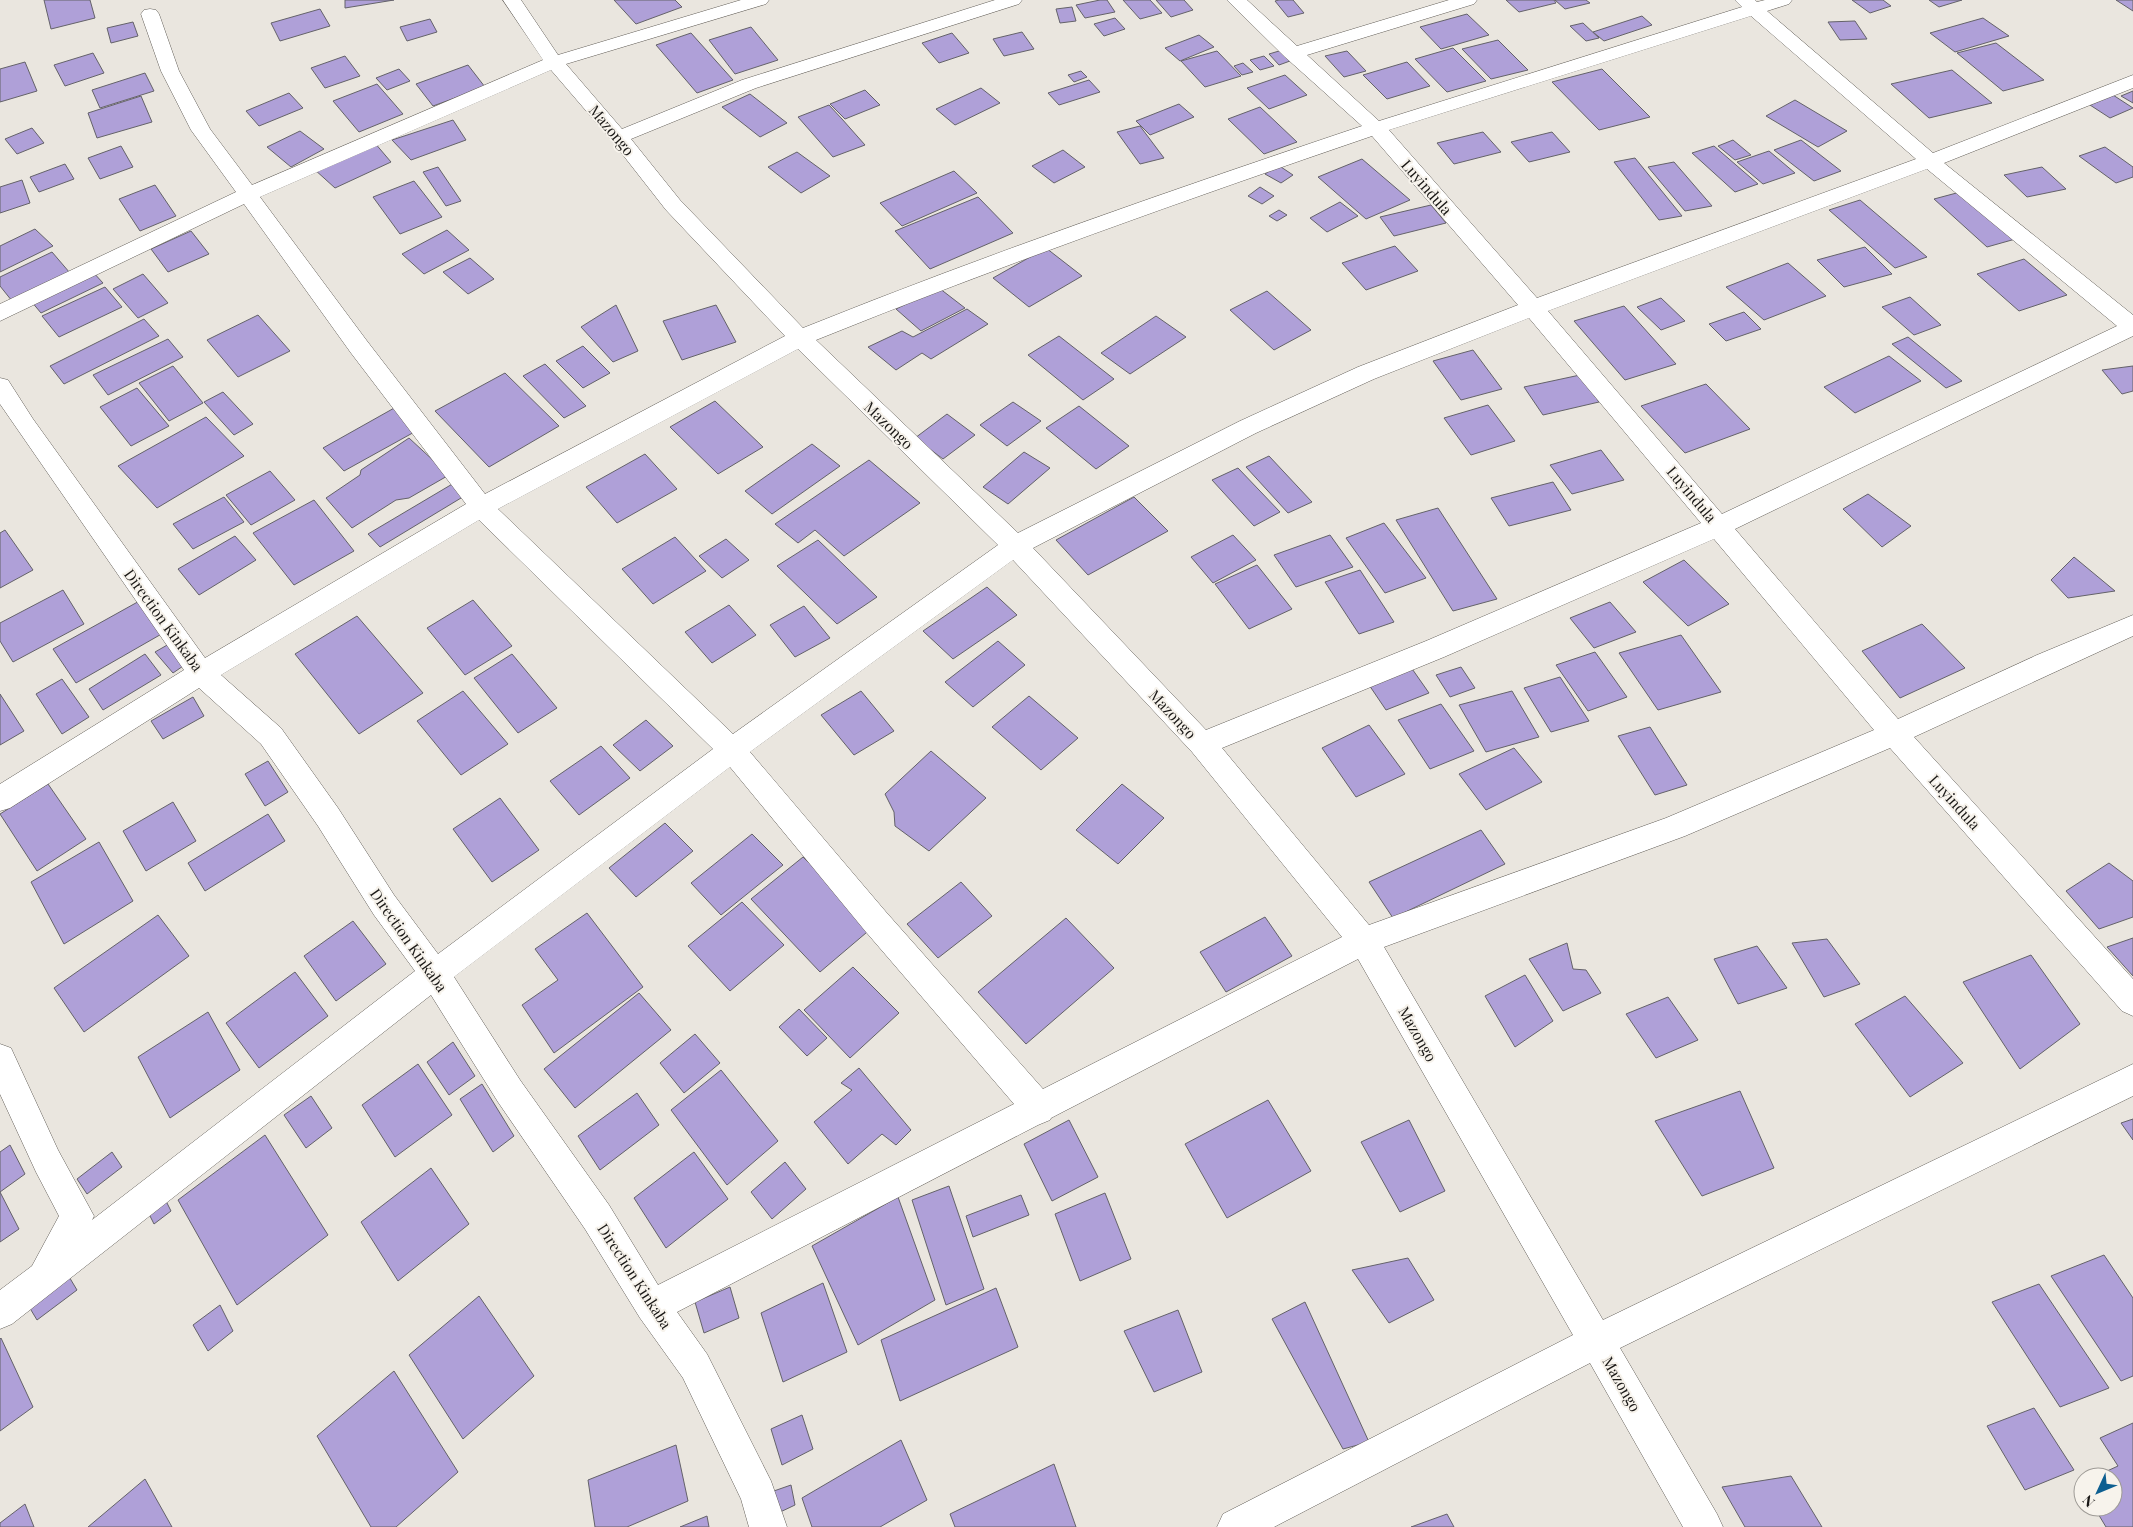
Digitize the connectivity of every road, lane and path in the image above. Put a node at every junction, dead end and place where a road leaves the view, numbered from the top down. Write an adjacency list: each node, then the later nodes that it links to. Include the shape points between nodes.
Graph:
1 (512, 0): 10 (street, Mazongo)
2 (760, 0): 10 (street)
3 (1012, 0): 13 (street, via 749,84)
4 (1236, 0): 9 (street, Luyindula)
5 (1468, 0): 9 (street)
6 (1783, 0): 7 (street)
7 (1749, 5): 12 (street); 14 (street)
8 (150, 14): 15 (street, via 170,72 201,130)
9 (1292, 53): 12 (street, Luyindula)
10 (554, 62): 13 (street, Mazongo); 15 (street)
11 (2133, 81): 14 (street)
12 (1376, 128): 16 (street, Luyindula); 19 (street, via 929,286)
13 (619, 137): 19 (street, Mazongo, via 673,205)
14 (1930, 161): 16 (street); 18 (street)
15 (247, 195): 17 (street); 21 (street)
16 (1533, 308): 22 (street, Luyindula); 23 (street, via 1348,381)
17 (0, 312)
18 (2133, 327): 22 (street)
19 (800, 338): 21 (street); 23 (street, Mazongo)
20 (0, 386): 25 (street, Direction Kinkaba)
21 (481, 507): 25 (street); 28 (street)
22 (1719, 526): 26 (street, Luyindula); 27 (street, via 1435,649)
23 (1015, 546): 27 (street, Mazongo); 28 (street)
24 (2133, 625): 26 (street)
25 (201, 673): 29 (street); 31 (street, Direction Kinkaba, via 271,736 384,905)
26 (1894, 734): 30 (street, via 1675,827); 32 (street, Luyindula)
27 (1202, 744): 30 (street, Mazongo)
28 (732, 750): 31 (street); 35 (street)
29 (0, 799)
30 (1364, 941): 35 (street); 39 (street, Mazongo)
31 (435, 974): 36 (street); 37 (street, Direction Kinkaba, via 509,1091 597,1217)
32 (2133, 1001)
33 (0, 1059): 36 (street, via 47,1161 77,1216)
34 (2133, 1080): 39 (street)
35 (1039, 1109): 37 (street)
36 (43, 1279): 38 (street)
37 (652, 1306): 40 (street, Direction Kinkaba, via 695,1366 758,1494)
38 (0, 1312)
39 (1597, 1341): 41 (street); 42 (street, Mazongo)
40 (768, 1527)
41 (1236, 1527)
42 (1704, 1527)

